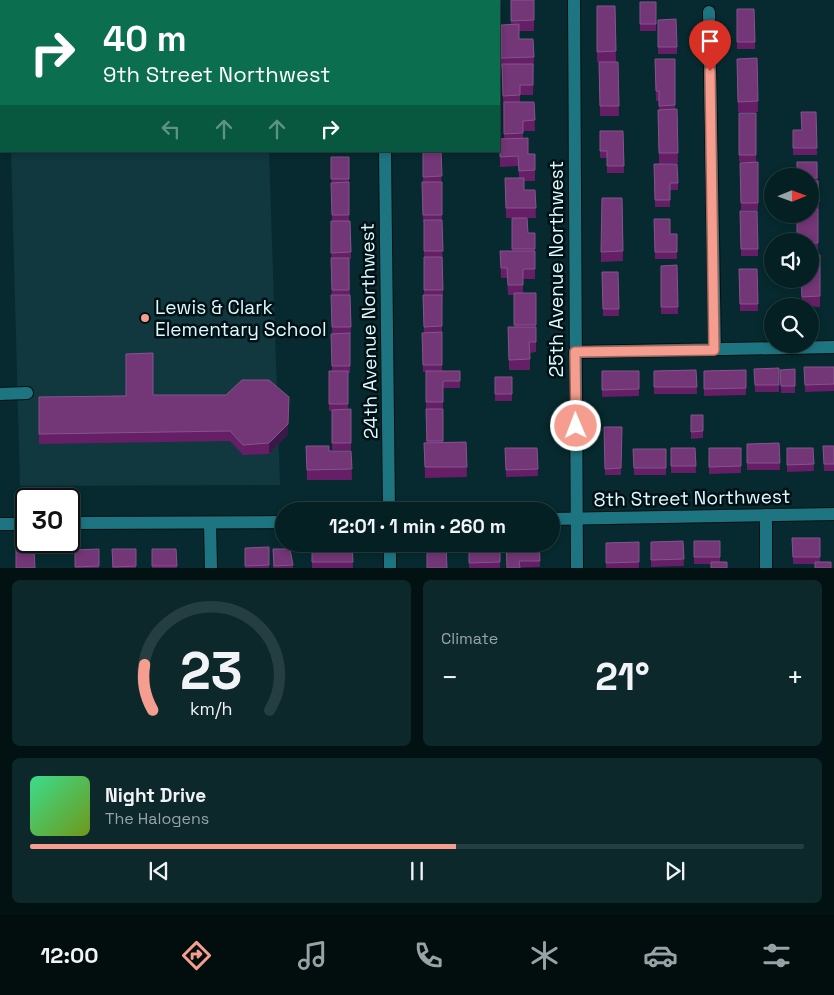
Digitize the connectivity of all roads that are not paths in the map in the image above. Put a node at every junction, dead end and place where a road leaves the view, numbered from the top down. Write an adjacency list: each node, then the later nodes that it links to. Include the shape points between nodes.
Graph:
1 (574, 0): 6 (street, 25th Avenue Northwest)
2 (709, 12): 5 (street)
3 (386, 152): 9 (street, 24th Avenue Northwest)
4 (834, 347): 5 (street)
5 (714, 350): 6 (street)
6 (575, 352): 13 (street, 25th Avenue Northwest)
7 (27, 392): 8 (street)
8 (0, 394)
9 (389, 502)
10 (834, 514): 11 (street, 8th Street Northwest)
11 (766, 515): 13 (street, 8th Street Northwest); 23 (street)
12 (560, 519): 13 (street, 8th Street Northwest)
13 (577, 519): 22 (street, 25th Avenue Northwest)
14 (275, 522): 18 (street)
15 (80, 523): 18 (street)
16 (0, 524): 17 (street)
17 (15, 524)
18 (210, 524): 20 (street)
19 (390, 552): 21 (street)
20 (211, 568)
21 (390, 568)
22 (577, 568)
23 (766, 568)

